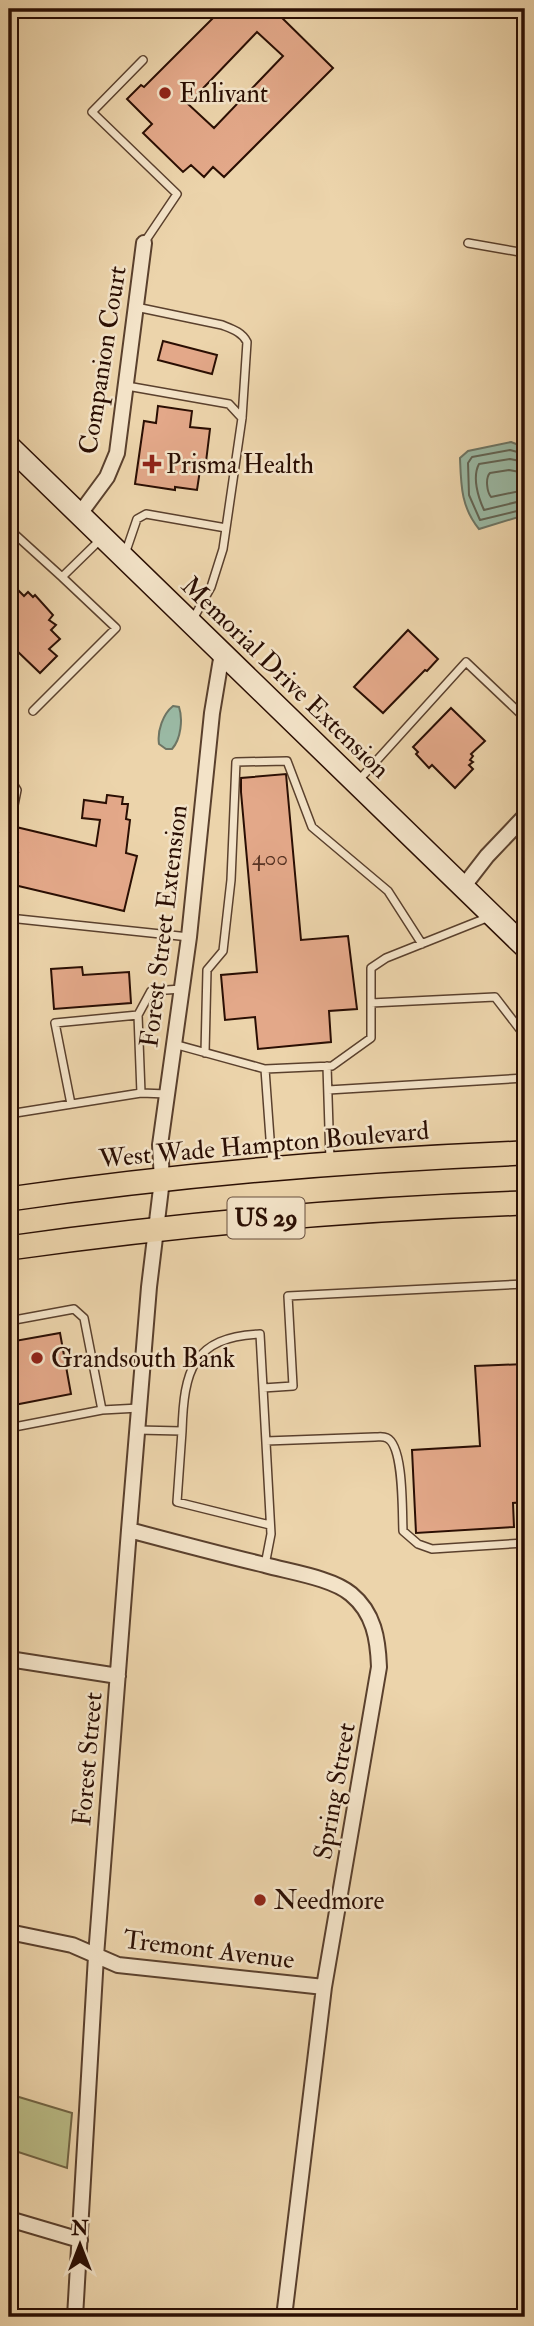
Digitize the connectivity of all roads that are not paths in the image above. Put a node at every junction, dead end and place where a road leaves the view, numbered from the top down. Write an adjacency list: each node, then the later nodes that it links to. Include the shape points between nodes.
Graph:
1 (143, 60): 2 (lane, via 92,112 177,194)
2 (144, 243): 5 (street, Companion Court)
3 (468, 243): 4 (lane)
4 (525, 253)
5 (136, 307): 6 (street, Companion Court); 7 (lane, via 222,325 244,337)
6 (127, 386): 7 (lane, via 229,404); 9 (street, Companion Court, via 117,453 107,477)
7 (242, 418): 11 (lane)
8 (9, 446): 9 (street, Memorial Drive Extension)
9 (79, 515): 12 (street, Memorial Drive Extension)
10 (9, 528): 14 (lane)
11 (226, 528): 13 (lane, via 146,514 137,519); 15 (lane, via 211,587)
12 (102, 538): 13 (street, Memorial Drive Extension); 14 (lane)
13 (124, 558): 15 (street, Memorial Drive Extension)
14 (62, 577): 17 (lane, via 116,628)
15 (191, 623): 16 (street, Memorial Drive Extension)
16 (222, 653): 20 (street, Memorial Drive Extension); 26 (street, Forest Street Extension)
17 (33, 711)
18 (525, 718): 20 (lane, via 466,662)
19 (9, 777): 22 (lane, via 17,790)
20 (356, 783): 23 (street, Memorial Drive Extension)
21 (525, 816): 23 (street)
22 (9, 830)
23 (463, 887): 24 (street, Memorial Drive Extension)
24 (493, 916): 27 (street, Memorial Drive Extension); 28 (lane)
25 (9, 918): 26 (lane)
26 (189, 937): 29 (street, Forest Street Extension)
27 (523, 942)
28 (422, 944): 30 (lane, via 371,968); 34 (lane, via 388,891 312,827 286,761 236,762 230,892 223,951 207,970)
29 (182, 989): 31 (lane, via 151,990); 33 (street, Forest Street Extension)
30 (371, 1003): 32 (lane, via 495,998); 35 (lane, via 371,1038)
31 (138, 1015): 39 (lane); 41 (lane, via 55,1023)
32 (525, 1036)
33 (174, 1044): 34 (lane); 40 (street, Forest Street Extension)
34 (205, 1053): 36 (lane)
35 (327, 1066): 36 (lane); 38 (lane)
36 (265, 1069): 45 (lane)
37 (525, 1078): 38 (lane)
38 (328, 1090): 44 (lane)
39 (141, 1093): 40 (lane); 41 (lane)
40 (167, 1094): 46 (street, Forest Street Extension, via 160,1145)
41 (71, 1104): 42 (lane)
42 (9, 1114)
43 (525, 1153): 44 (main road, West Wade Hampton Boulevard / US 29)
44 (330, 1163): 45 (main road, West Wade Hampton Boulevard / US 29)
45 (272, 1168): 46 (main road, West Wade Hampton Boulevard / US 29)
46 (162, 1180): 47 (main road, West Wade Hampton Boulevard / US 29); 49 (street, Forest Street Extension)
47 (9, 1199)
48 (525, 1203): 50 (main road, US 29, via 419,1206)
49 (159, 1205): 50 (street, Forest Street)
50 (156, 1230): 51 (main road, US 29); 55 (street, Forest Street)
51 (9, 1248)
52 (525, 1284): 54 (lane, via 288,1296 293,1386)
53 (9, 1321): 56 (lane, via 75,1309 84,1318)
54 (263, 1388): 59 (lane, via 260,1334 215,1344 194,1362 188,1376); 60 (lane)
55 (139, 1408): 56 (lane); 58 (street, Forest Street)
56 (102, 1410): 57 (lane)
57 (9, 1428)
58 (137, 1430): 59 (lane); 62 (street, Forest Street)
59 (182, 1431): 61 (lane, via 177,1502)
60 (266, 1441): 61 (lane); 63 (lane, via 387,1438 398,1456 403,1531 418,1544 432,1549)
61 (270, 1525): 64 (lane)
62 (128, 1530): 64 (street, Spring Street); 66 (street, Forest Street)
63 (525, 1543)
64 (265, 1565): 69 (street, Spring Street, via 351,1593 374,1624 379,1648 376,1696)
65 (9, 1659): 66 (street)
66 (118, 1676): 68 (street, Forest Street)
67 (9, 1932): 68 (street, Tremont Avenue, via 72,1945)
68 (96, 1956): 69 (street, Tremont Avenue, via 118,1965); 71 (street, Forest Street)
69 (324, 1987): 73 (street, Spring Street)
70 (9, 2219): 71 (street)
71 (79, 2240): 72 (street, Forest Street)
72 (75, 2317)
73 (284, 2317)

